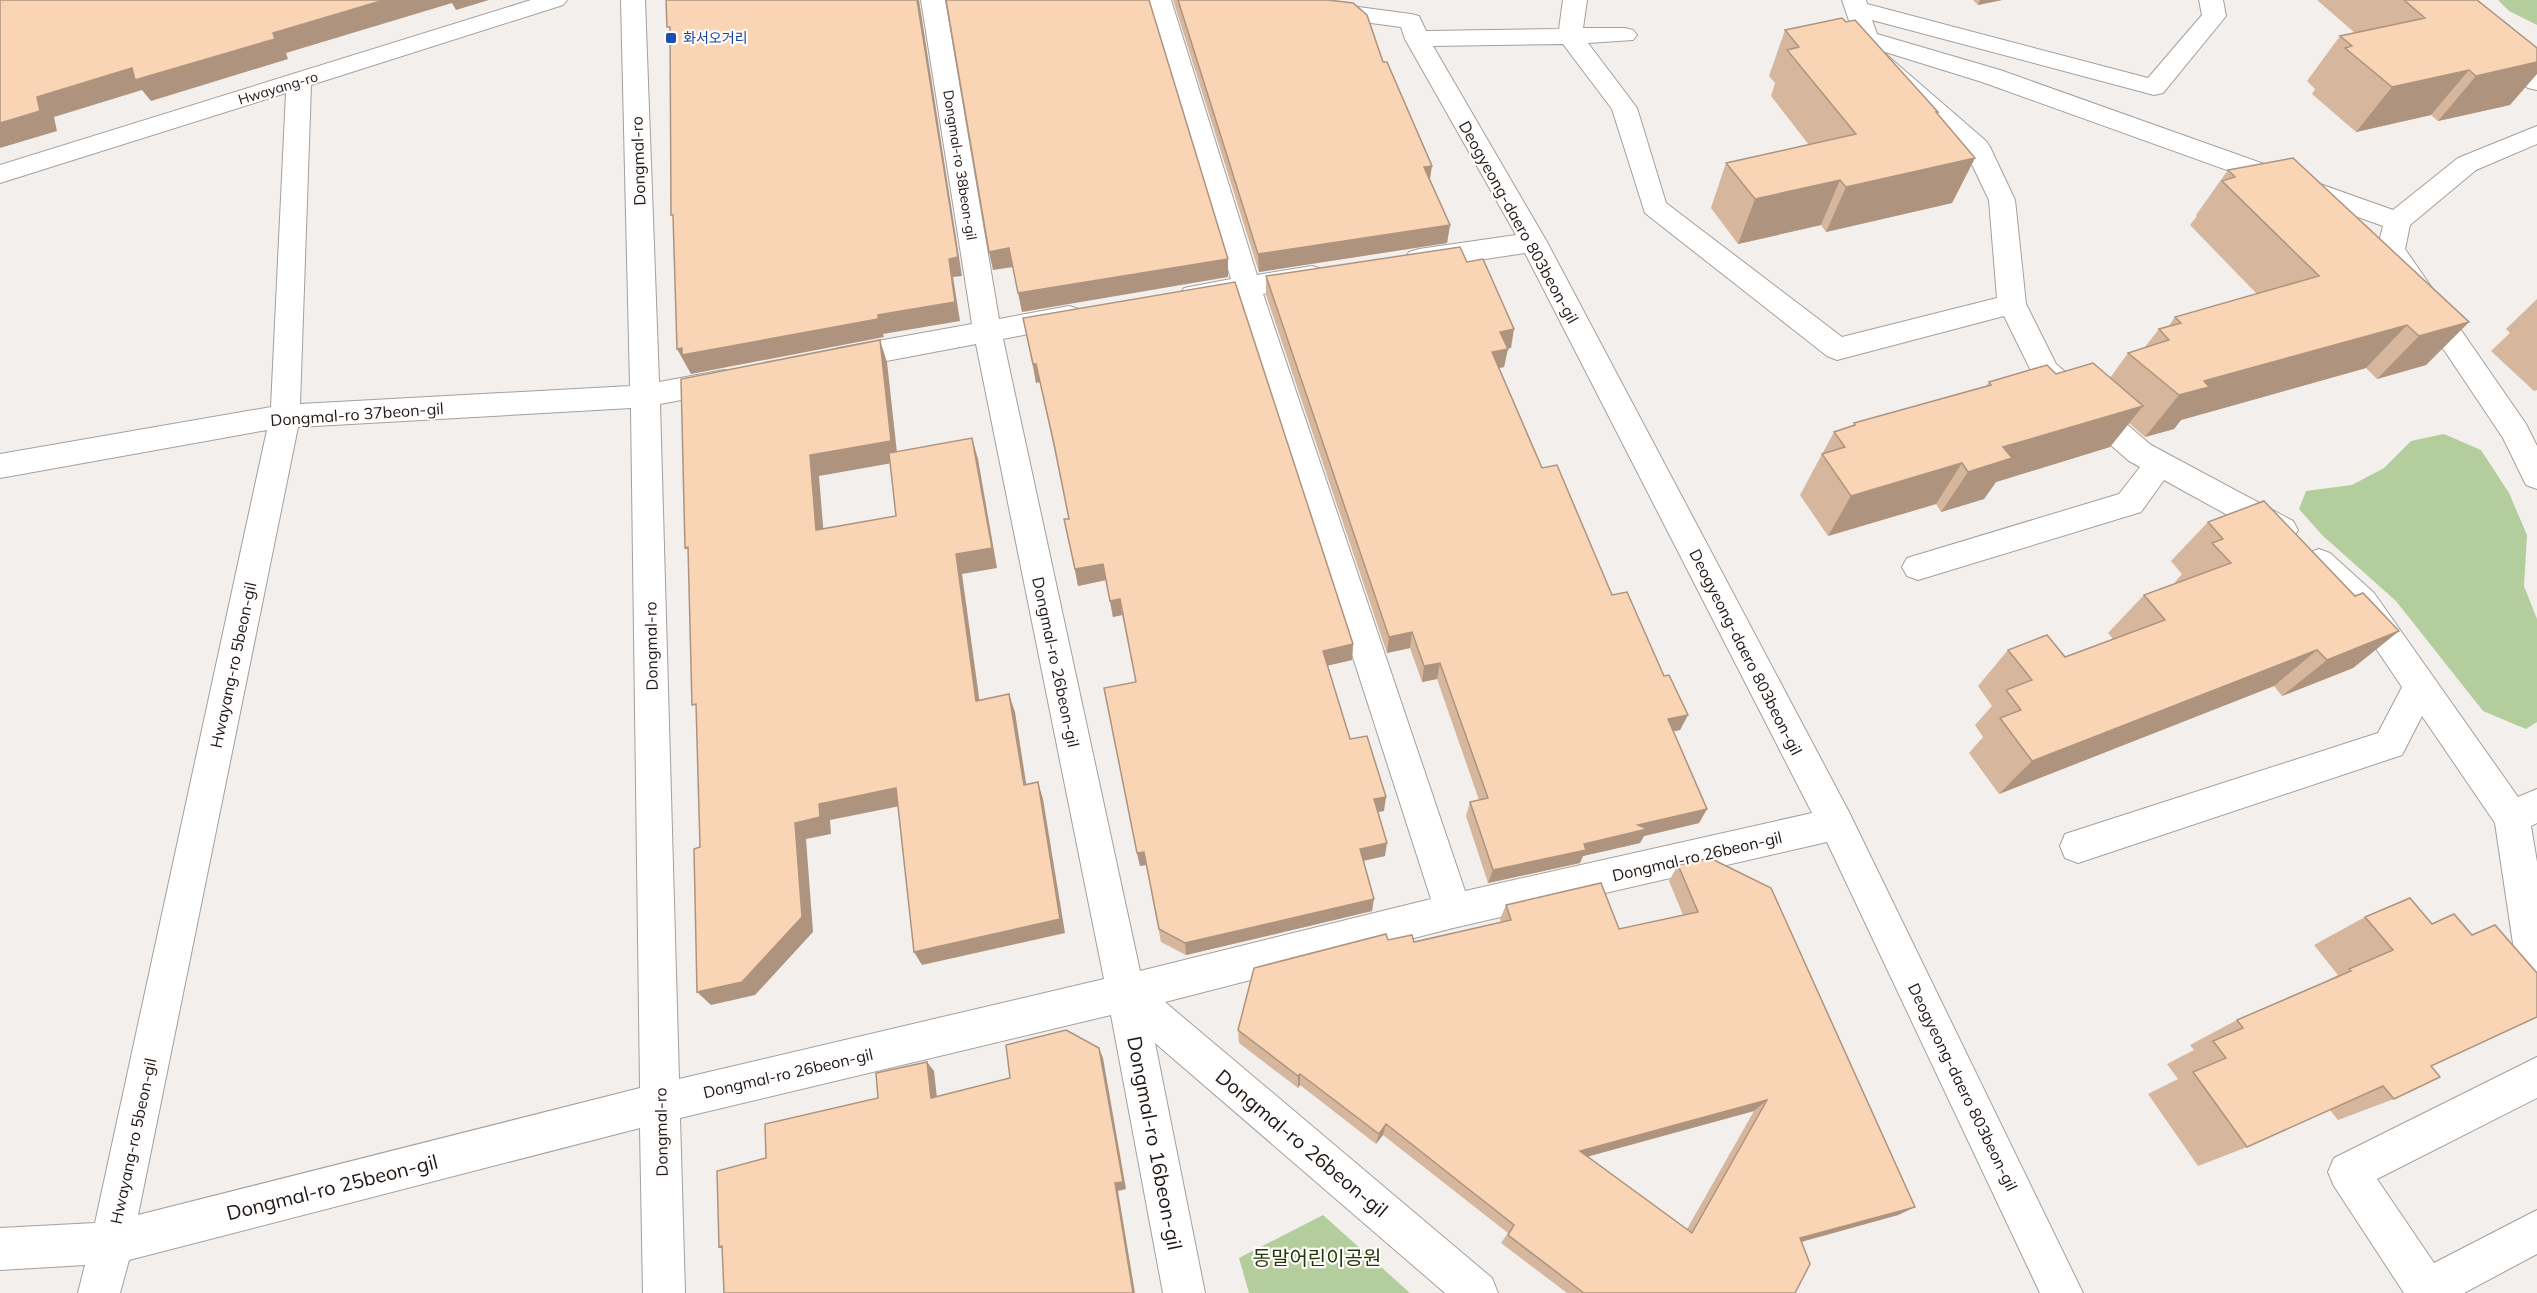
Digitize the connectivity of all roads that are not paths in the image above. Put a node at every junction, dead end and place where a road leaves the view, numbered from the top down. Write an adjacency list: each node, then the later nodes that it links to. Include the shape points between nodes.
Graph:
1 (555, 0): 16 (street, Hwayang-ro)
2 (633, 0): 31 (street, Dongmal-ro)
3 (933, 0): 28 (street, Dongmal-ro 38beon-gil)
4 (1159, 0): 24 (street)
5 (1251, 0): 10 (street)
6 (1575, 0): 12 (street)
7 (2211, 0): 14 (street, via 2214,16 2154,87)
8 (2438, 0): 17 (street)
9 (1855, 5): 13 (street); 14 (street)
10 (1415, 20): 12 (street); 21 (street, Deogyeong-daero 803beon-gil)
11 (1625, 35): 12 (street)
12 (1570, 36): 26 (street, via 1624,108 1654,207 1837,349)
13 (1867, 39): 15 (street); 26 (street, via 1872,57 1977,147 2002,200)
14 (1996, 46): 15 (street)
15 (1991, 76): 20 (street)
16 (299, 81): 19 (street, Hwayang-ro); 32 (street, Hwayang-ro 5beon-gil)
17 (2537, 82)
18 (2537, 134): 20 (street, via 2467,164)
19 (0, 174)
20 (2397, 221): 35 (street, via 2391,250 2515,432)
21 (1533, 242): 22 (street); 39 (street, Deogyeong-daero 803beon-gil)
22 (1395, 263)
23 (1338, 272): 24 (street)
24 (1246, 286): 25 (street); 41 (street)
25 (1164, 300)
26 (2012, 304): 33 (street, via 2045,371 2140,453)
27 (1093, 312): 28 (street)
28 (987, 330): 29 (street); 43 (street, Dongmal-ro 26beon-gil)
29 (816, 363)
30 (748, 376): 31 (street)
31 (645, 396): 32 (street, Dongmal-ro 37beon-gil); 45 (street, Dongmal-ro)
32 (285, 416): 34 (street, Dongmal-ro 37beon-gil); 47 (street, Hwayang-ro 5beon-gil)
33 (2159, 464): 36 (street, via 2130,503); 37 (street, via 2288,532 2363,603)
34 (0, 465)
35 (2537, 477)
36 (1918, 567)
37 (2420, 686): 38 (street); 40 (street, via 2390,744)
38 (2524, 812): 42 (street)
39 (1836, 825): 41 (street, Dongmal-ro 26beon-gil); 53 (street, Deogyeong-daero 803beon-gil)
40 (2078, 846)
41 (1453, 911): 43 (street, Dongmal-ro 26beon-gil)
42 (2537, 977)
43 (1126, 993): 45 (street, Dongmal-ro 26beon-gil); 51 (street, Dongmal-ro 16beon-gil); 52 (street, Dongmal-ro 26beon-gil)
44 (2537, 1077): 46 (street, via 2348,1172 2427,1290)
45 (660, 1104): 47 (street, Dongmal-ro 25beon-gil); 50 (street, Dongmal-ro)
46 (2537, 1231)
47 (112, 1243): 48 (street, Dongmal-ro 25beon-gil); 49 (street, Hwayang-ro 5beon-gil)
48 (0, 1249)
49 (99, 1293)
50 (664, 1293)
51 (1184, 1293)
52 (1477, 1293)
53 (2062, 1293)

